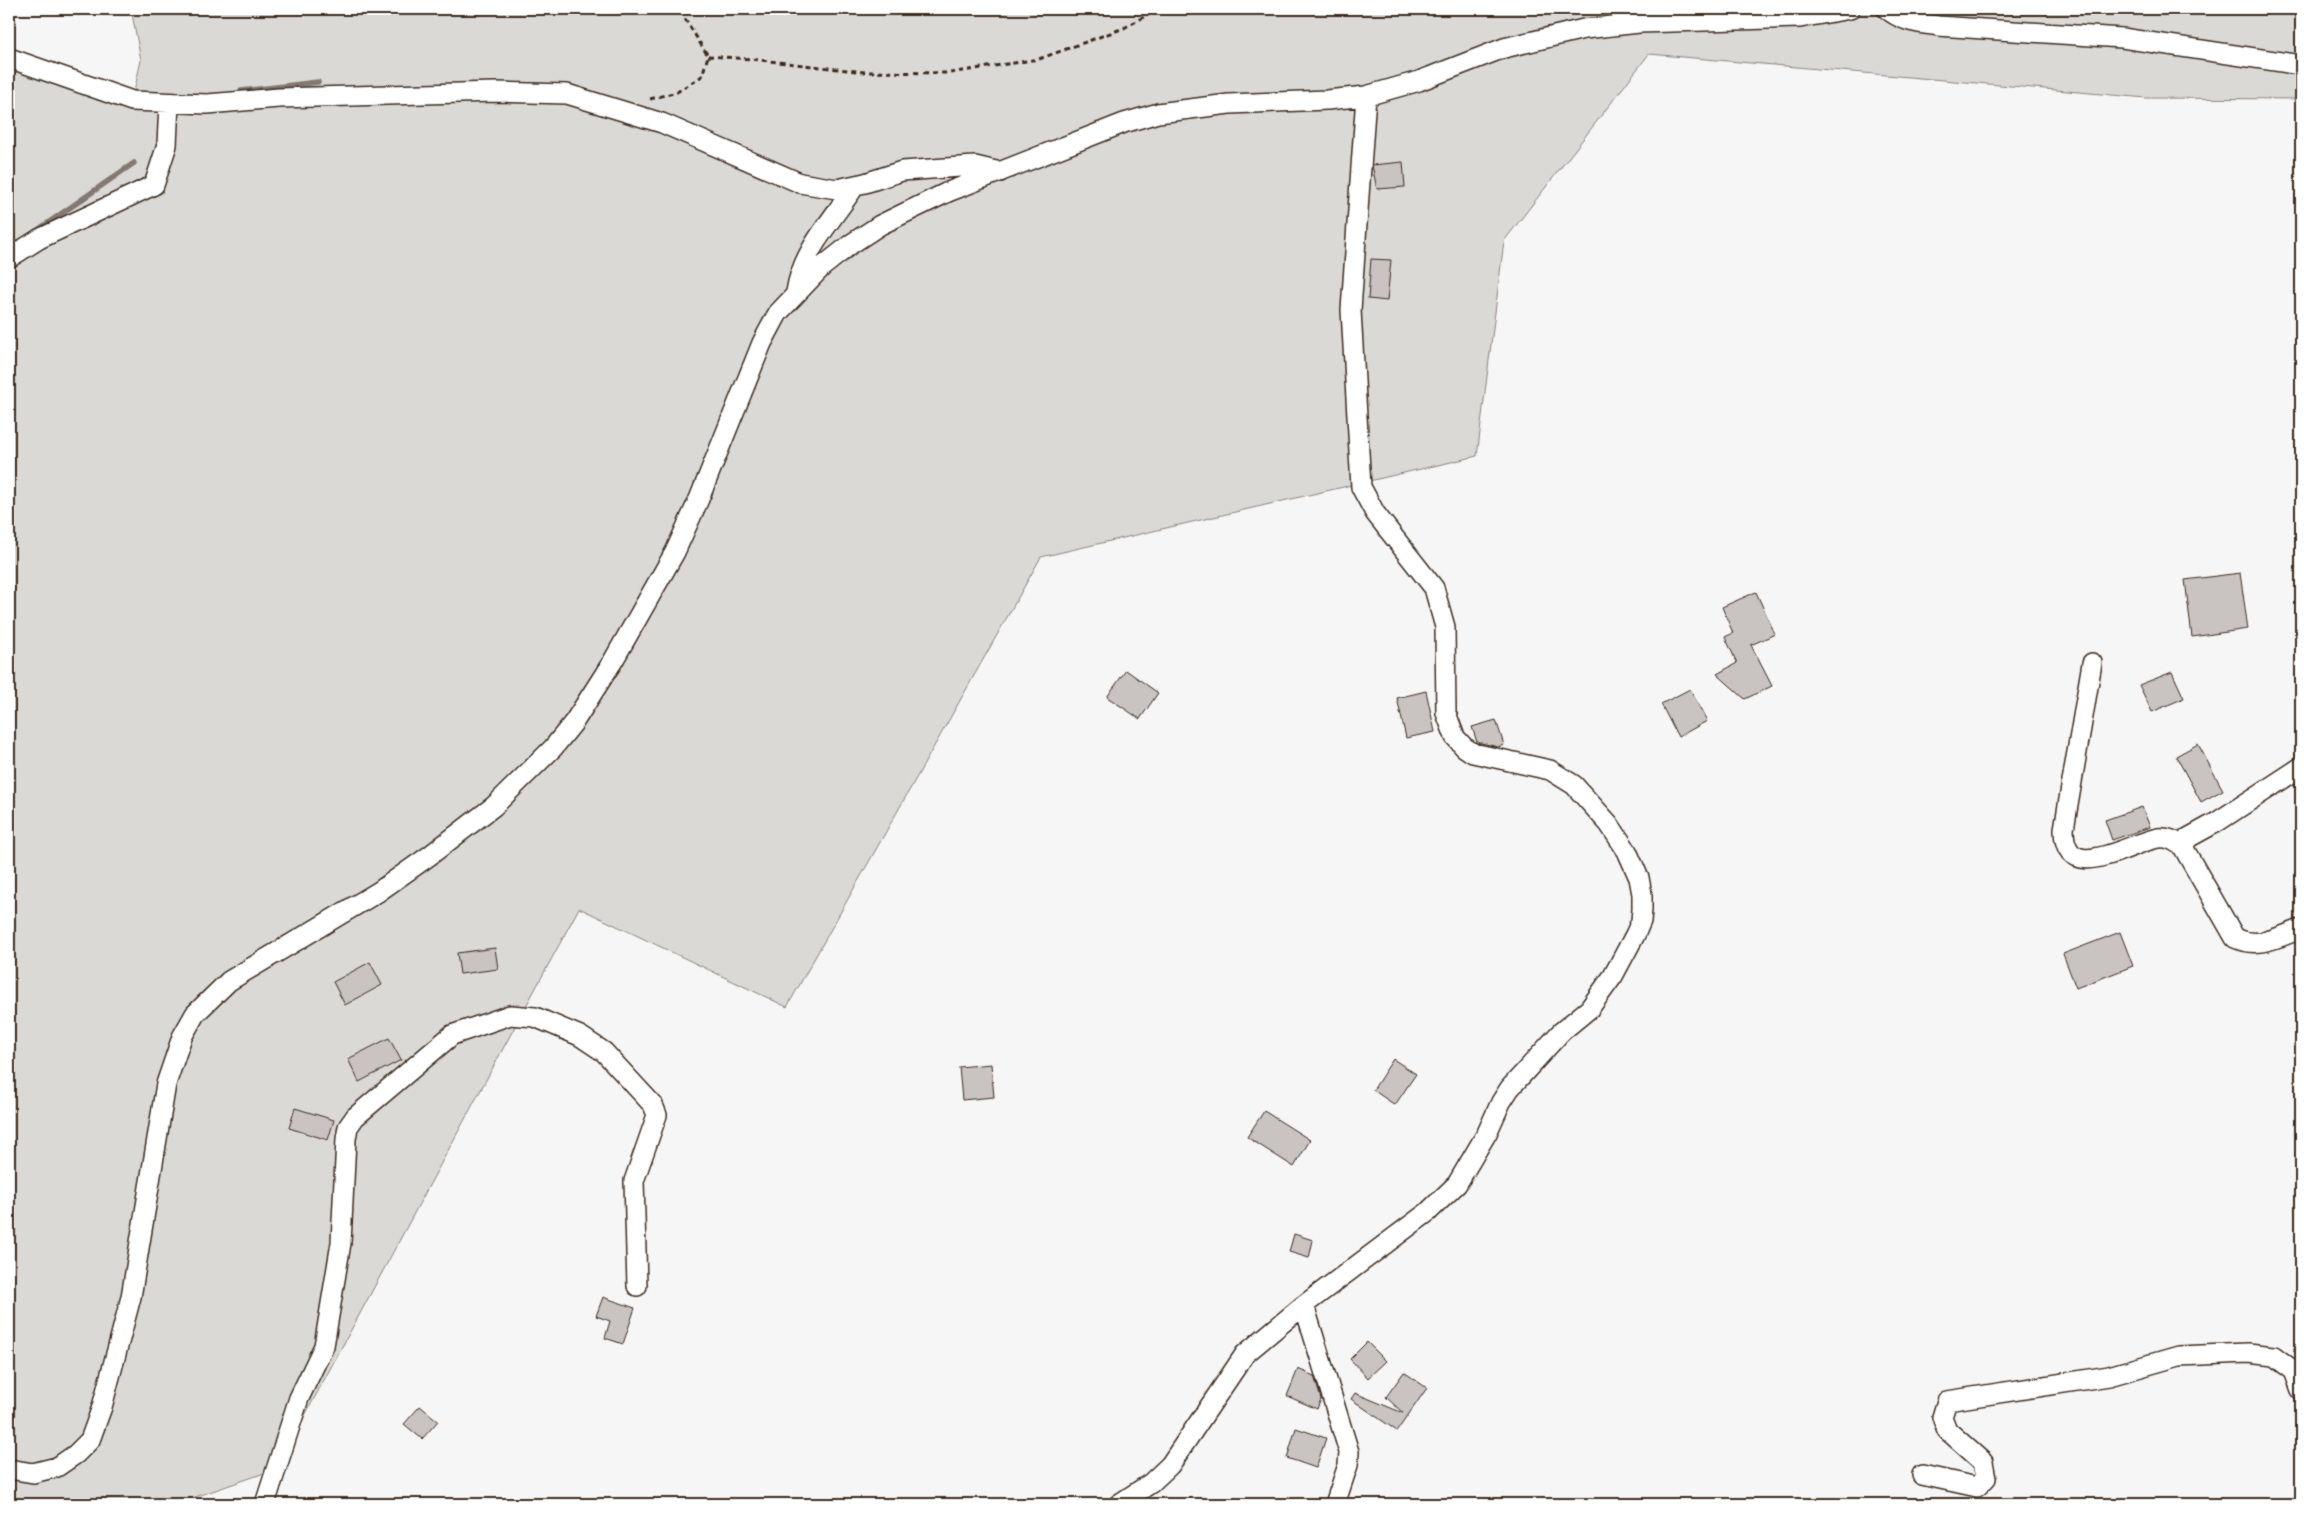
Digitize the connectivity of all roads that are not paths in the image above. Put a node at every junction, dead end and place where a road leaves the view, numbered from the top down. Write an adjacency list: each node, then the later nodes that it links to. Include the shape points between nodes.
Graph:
1 (1850, 9): 5 (street, via 1800,18 1638,22 1584,29 1504,48 1391,91)
2 (1887, 9): 4 (street, via 1909,22 1938,26 2122,38)
3 (9, 58): 6 (street, via 132,101)
4 (2301, 65)
5 (1366, 96): 7 (street, via 1229,104 1158,113 1124,123); 16 (street, via 1351,310 1361,487 1374,513 1434,588 1440,603 1445,628 1446,713 1455,737 1473,753 1550,770 1574,785 1609,824 1627,851 1638,878 1642,909 1641,921 1632,942 1609,982 1589,1009 1561,1032 1510,1088 1457,1184 1428,1212)
6 (168, 103): 8 (street, via 415,94 568,94 662,123 800,183 837,189); 9 (street, via 167,145 154,185 38,239)
7 (1000, 172): 8 (street, via 975,166 902,171); 10 (street, via 948,192 880,225 852,244)
8 (855, 186): 10 (street, via 807,257)
9 (9, 258)
10 (796, 293): 18 (street, via 778,313 762,343 675,552 613,661 574,722 553,748 494,806 429,856 378,892 229,982 195,1014 182,1036 166,1084 131,1297 90,1440 57,1467 33,1473)
11 (2092, 663): 13 (street, via 2064,830 2068,851 2080,860 2092,859 2159,838 2173,840)
12 (2301, 767): 13 (street, via 2188,838)
13 (2183, 847): 14 (street, via 2235,938 2248,944)
14 (2301, 929)
15 (637, 1286): 20 (street, via 634,1181 657,1115 652,1105 604,1052 580,1036 535,1017 510,1015 452,1035 355,1117 348,1127 341,1243 324,1346 299,1398)
16 (1304, 1305): 21 (street, via 1244,1354 1170,1465 1151,1483); 22 (street, via 1349,1452 1348,1465)
17 (2301, 1390): 19 (street, via 2294,1371 2274,1356 2248,1353 2179,1356 2109,1376 1947,1401 1942,1416 1947,1430 1983,1462 1986,1478 1977,1487)
18 (9, 1469)
19 (1922, 1475)
20 (265, 1504)
21 (1119, 1504)
22 (1334, 1504)

